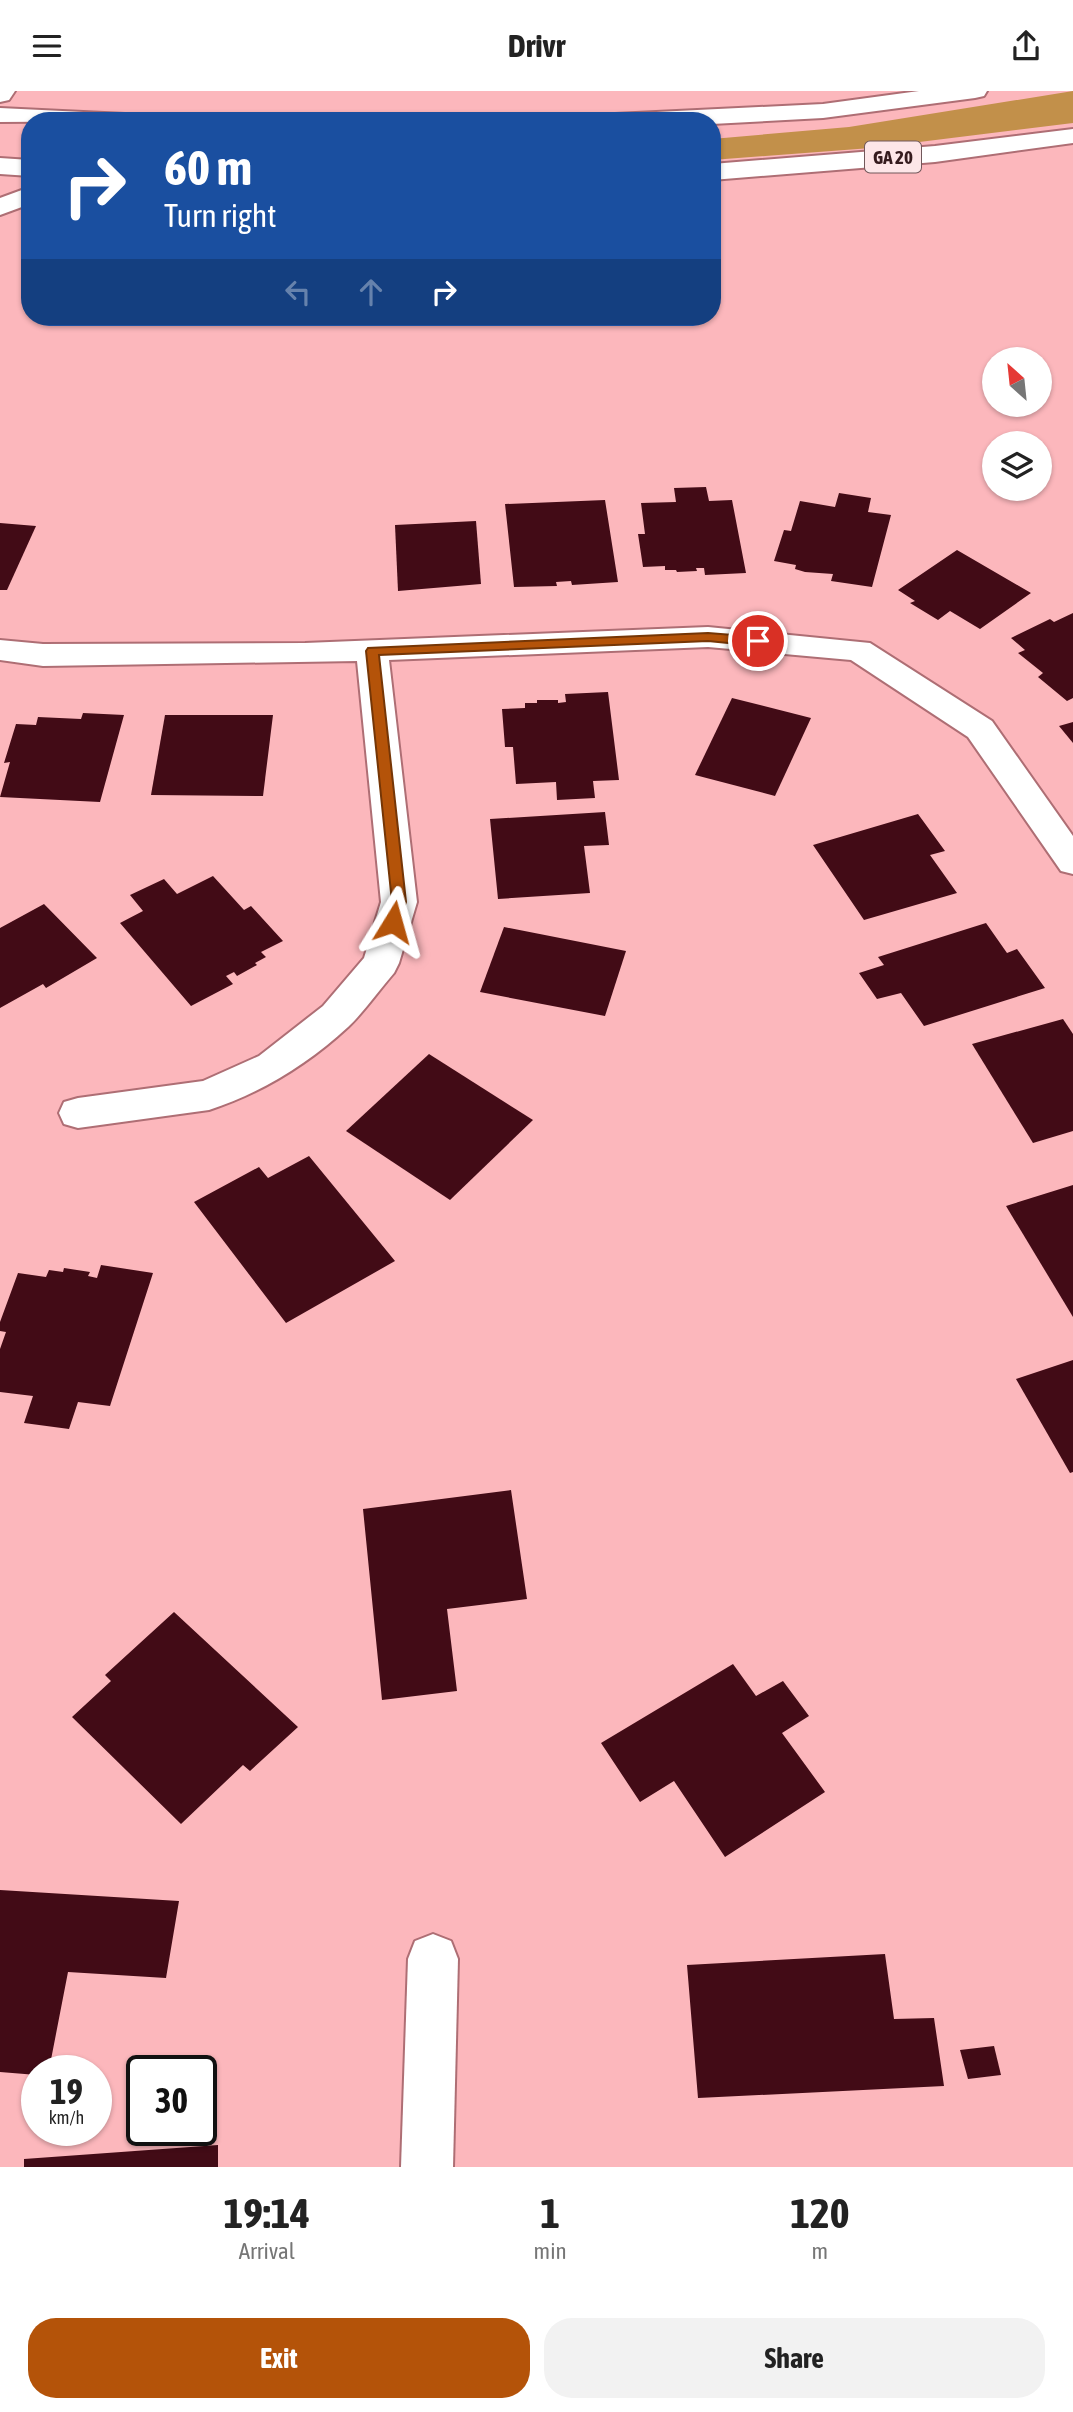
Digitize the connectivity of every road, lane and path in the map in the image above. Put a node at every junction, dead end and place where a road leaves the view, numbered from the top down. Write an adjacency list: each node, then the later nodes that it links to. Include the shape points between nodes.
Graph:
1 (975, 91): 4 (main road, via 823,111)
2 (0, 115): 3 (main road)
3 (21, 116)
4 (721, 116)
5 (1073, 135): 8 (main road, GA 20, via 935,154)
6 (0, 166): 7 (main road)
7 (21, 168)
8 (721, 170)
9 (21, 199): 10 (main road)
10 (0, 207)
11 (0, 650): 12 (main road, via 43,655)
12 (372, 651): 13 (main road, via 708,637 859,650 980,729); 14 (main road, via 399,902 381,963 337,1016 272,1066 209,1095)
13 (1073, 862)
14 (78, 1113)
15 (433, 1959): 16 (main road)
16 (427, 2167)

